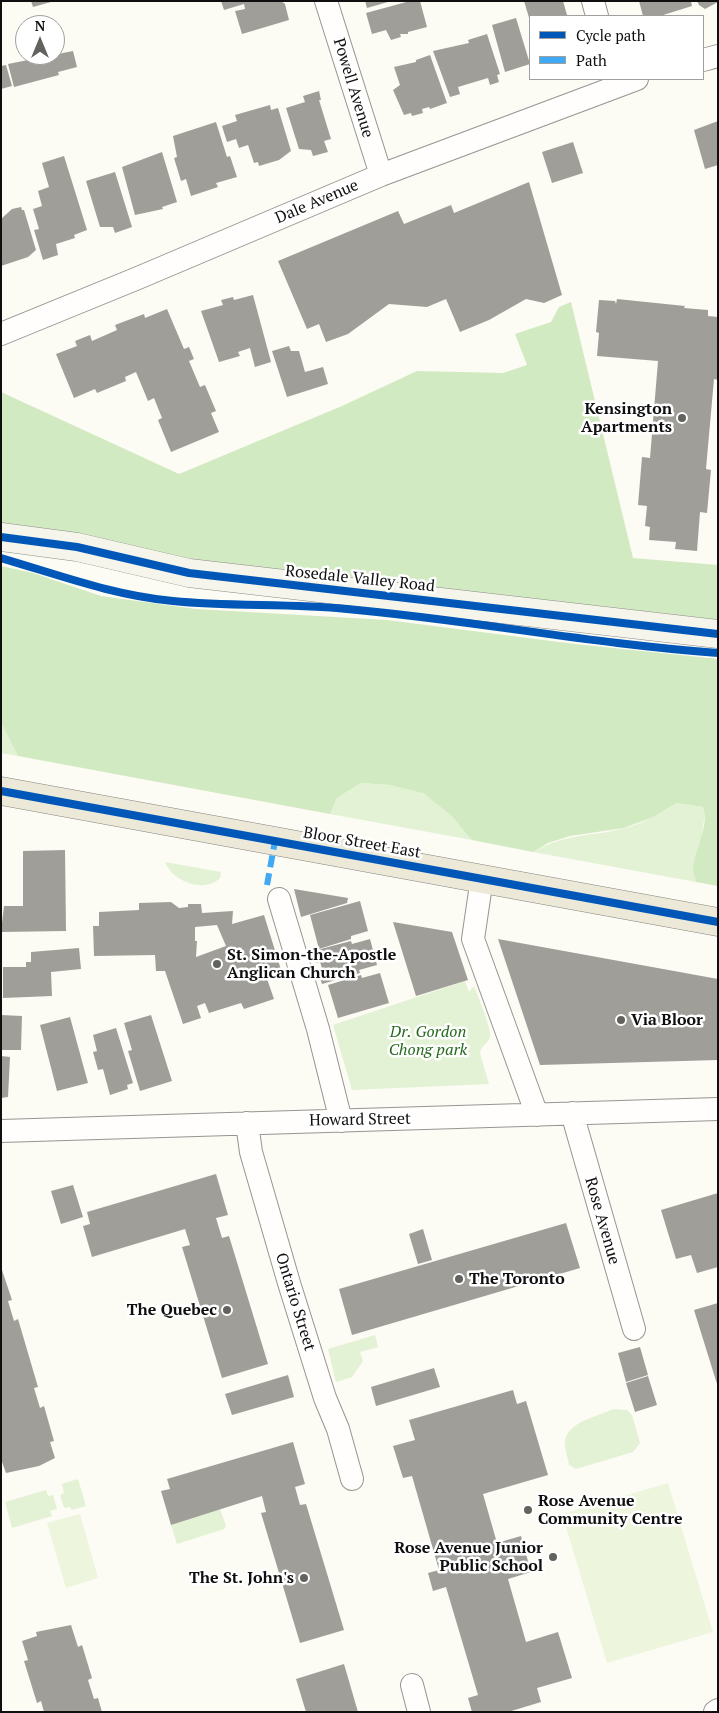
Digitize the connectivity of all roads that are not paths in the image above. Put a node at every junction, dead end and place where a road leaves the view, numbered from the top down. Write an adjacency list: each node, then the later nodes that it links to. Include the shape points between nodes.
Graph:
1 (326, 1): 7 (street, Powell Avenue)
2 (592, 1): 3 (street)
3 (597, 15)
4 (718, 56): 5 (street)
5 (704, 60)
6 (624, 81): 7 (street, Dale Avenue)
7 (381, 175): 8 (street, Dale Avenue)
8 (1, 334)
9 (1, 537): 10 (street, Rosedale Valley Road, via 77,547 190,573)
10 (718, 634)
11 (1, 791): 12 (main road, Bloor Street East)
12 (482, 878): 14 (main road, Bloor Street East); 17 (street, via 473,939)
13 (279, 899): 18 (street, via 318,1029)
14 (718, 922)
15 (718, 1109): 16 (street, Howard Street)
16 (572, 1113): 17 (street, Howard Street); 21 (street, Rose Avenue)
17 (537, 1114): 18 (street, Howard Street)
18 (341, 1121): 19 (street, Howard Street)
19 (247, 1123): 20 (street, Howard Street); 22 (street, Ontario Street, via 251,1152 289,1283)
20 (1, 1131)
21 (634, 1329)
22 (352, 1479)
23 (412, 1685): 24 (street)
24 (419, 1712)

